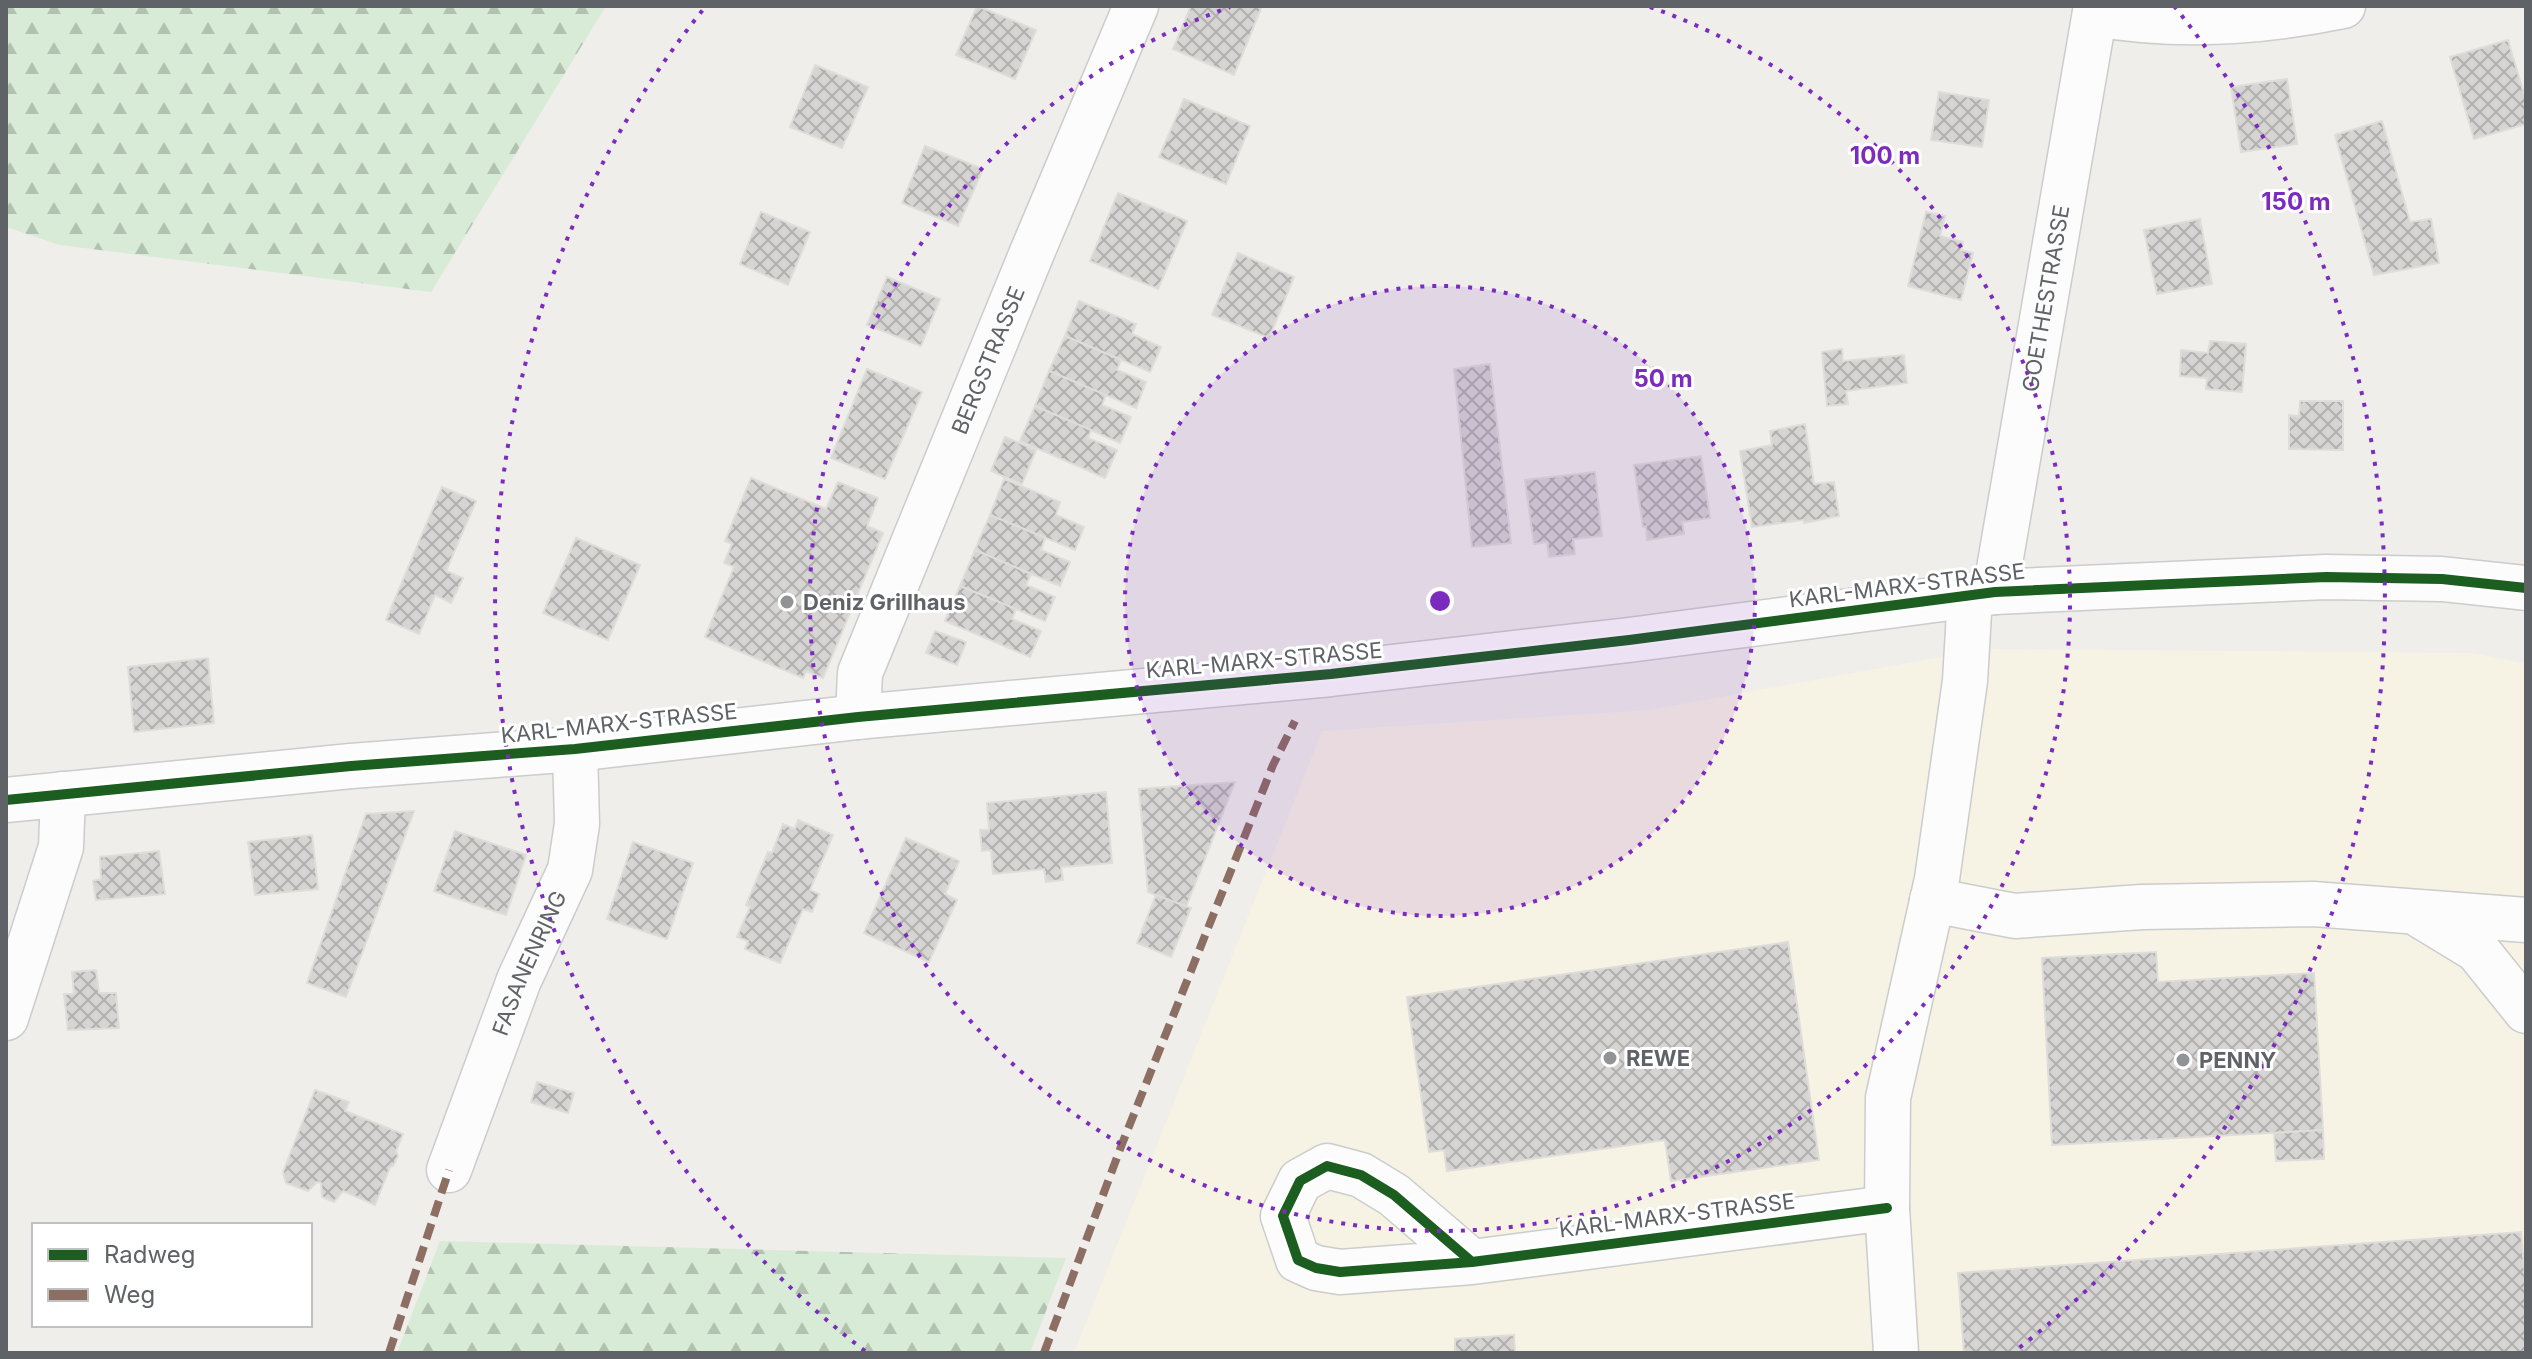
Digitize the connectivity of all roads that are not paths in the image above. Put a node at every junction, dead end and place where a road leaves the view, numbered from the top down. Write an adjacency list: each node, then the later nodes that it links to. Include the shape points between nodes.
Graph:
1 (1136, 6): 6 (street, BERGSTRASSE, via 860,673)
2 (2343, 6): 3 (street, via 2190,23 2141,22)
3 (2096, 10): 5 (street, GOETHESTRASSE)
4 (2526, 588): 5 (street, KARL-MARX-STRASSE, via 2442,579 2326,577)
5 (1983, 594): 6 (street, KARL-MARX-STRASSE, via 1345,673); 10 (street, KARL-MARX-STRASSE)
6 (858, 717): 7 (street, KARL-MARX-STRASSE)
7 (575, 749): 8 (street, KARL-MARX-STRASSE); 15 (street, FASANENRING, via 577,824 570,870 519,980)
8 (63, 794): 9 (street, KARL-MARX-STRASSE); 14 (street, via 61,847)
9 (6, 800)
10 (1932, 900): 11 (street, via 2015,916 2313,904); 16 (street, KARL-MARX-STRASSE, via 1888,1098)
11 (2416, 912): 12 (street); 13 (street, via 2477,950)
12 (2526, 920)
13 (2526, 1011)
14 (6, 1018)
15 (449, 1170)
16 (1887, 1208): 17 (street, KARL-MARX-STRASSE); 18 (street, KARL-MARX-STRASSE)
17 (1472, 1262)
18 (1896, 1353)

